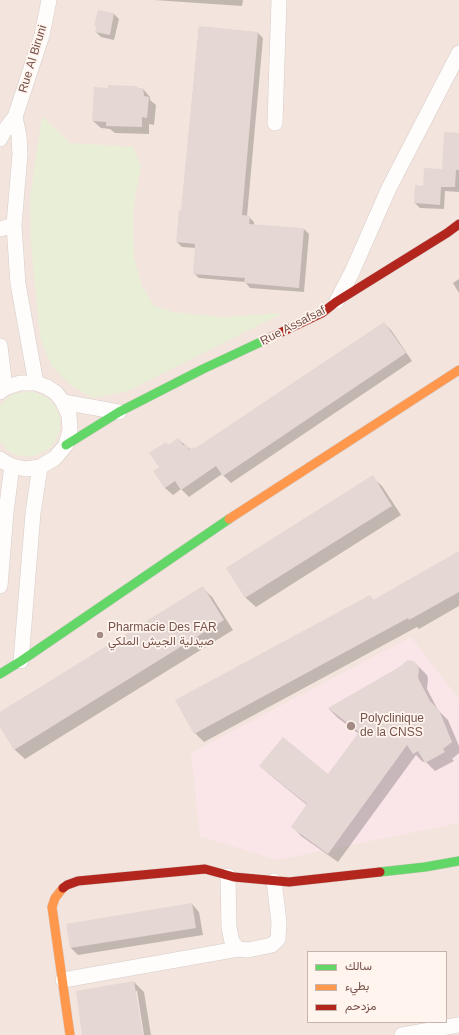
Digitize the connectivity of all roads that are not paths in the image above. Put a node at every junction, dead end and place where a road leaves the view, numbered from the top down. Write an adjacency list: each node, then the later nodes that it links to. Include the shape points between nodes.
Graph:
1 (49, 0): 4 (street, Rue Al Biruni, via 42,35)
2 (279, 0): 5 (street)
3 (459, 53): 9 (street, via 389,188)
4 (15, 117): 6 (street); 8 (street, via 20,154)
5 (275, 123)
6 (0, 139)
7 (459, 224): 9 (street, Rue Assafsaf)
8 (7, 227): 12 (street)
9 (336, 302): 15 (street, Rue Assafsaf, via 322,313)
10 (0, 346): 13 (street)
11 (459, 370): 20 (street, via 251,504)
12 (36, 383): 13 (street, via 20,383); 14 (street, via 56,393)
13 (3, 390)
14 (63, 402): 15 (street); 16 (street, via 69,415 70,430)
15 (119, 412): 16 (street, Rue Assafsaf)
16 (66, 444): 18 (street, via 56,458)
17 (4, 463): 18 (street, via 26,469); 19 (street, via 5,528)
18 (40, 467): 20 (street, via 32,513)
19 (0, 586)
20 (22, 661): 21 (street)
21 (0, 674)
22 (459, 861): 24 (street, via 310,881)
23 (228, 876): 24 (street); 25 (street, via 229,927 232,942); 26 (street, via 204,869 78,881 67,885 55,898 52,907)
24 (274, 881): 25 (street, via 280,922 278,939 272,945 261,948)
25 (238, 949): 26 (street)
26 (63, 980): 28 (street)
27 (459, 1025): 29 (street)
28 (70, 1035)
29 (402, 1035)

